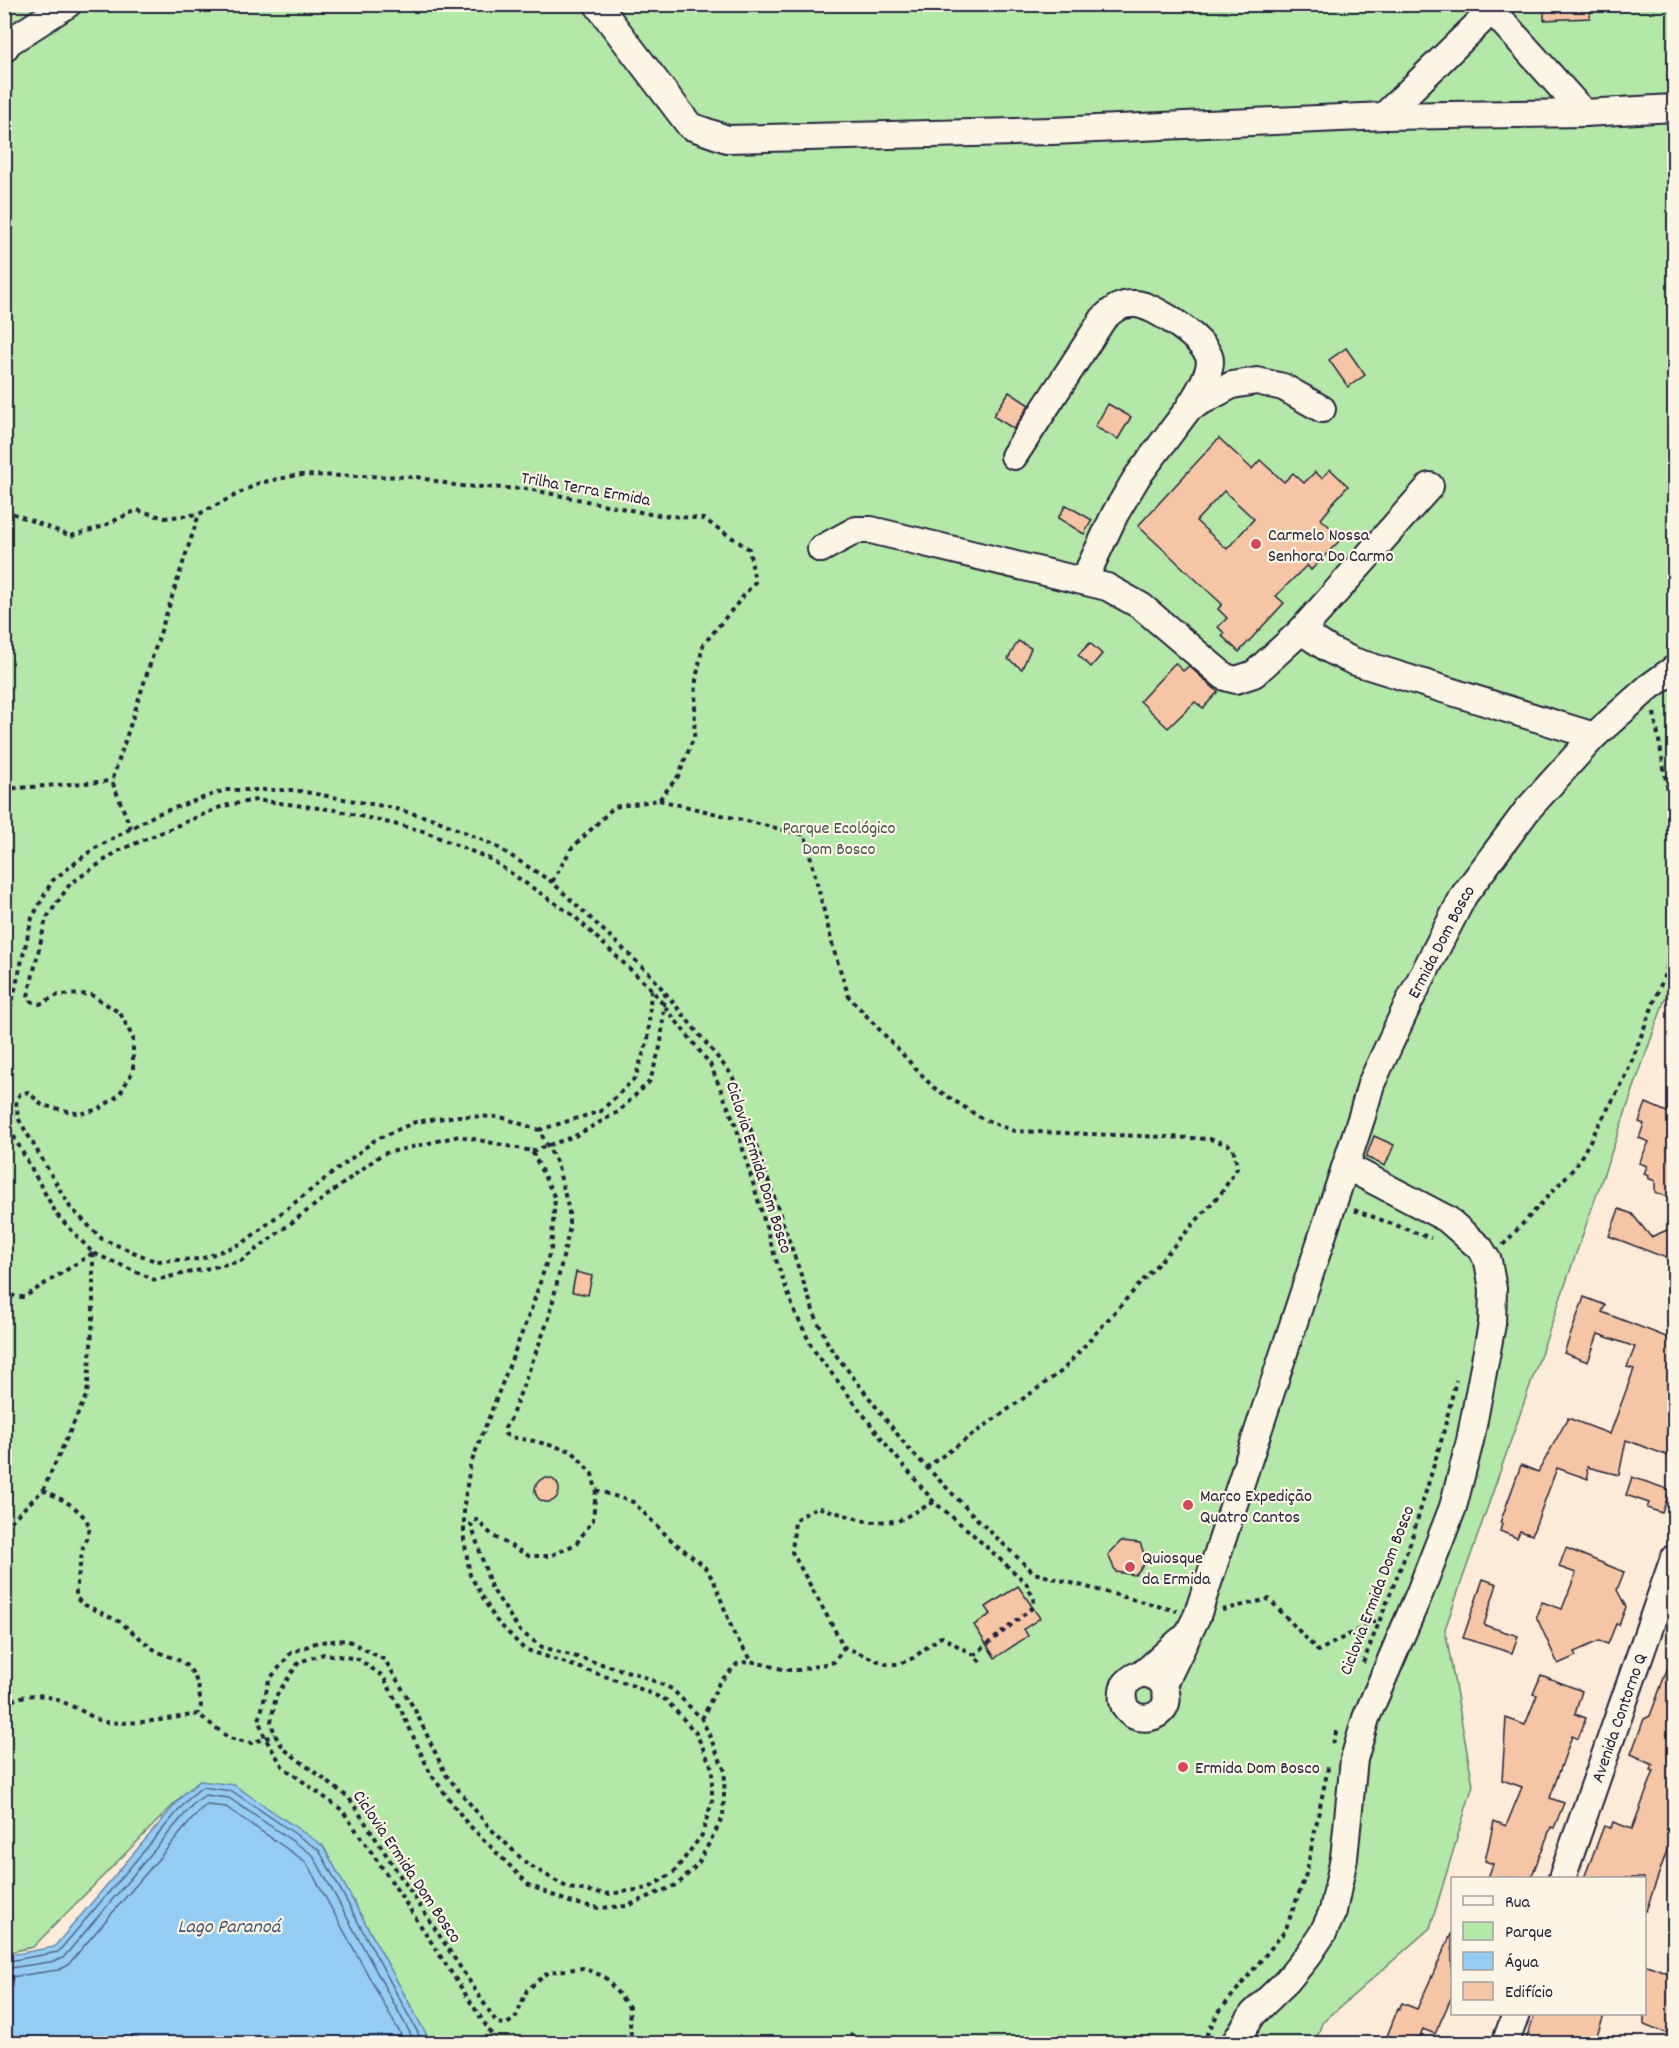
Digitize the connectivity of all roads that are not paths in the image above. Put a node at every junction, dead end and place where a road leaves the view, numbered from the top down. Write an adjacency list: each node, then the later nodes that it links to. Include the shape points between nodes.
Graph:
1 (68, 4): 4 (street)
2 (597, 4): 7 (street, via 690,126 727,139 1052,131)
3 (1492, 7): 6 (street); 7 (street)
4 (4, 49)
5 (1674, 108): 6 (street)
6 (1584, 113): 7 (street)
7 (1384, 116)
8 (1189, 408): 9 (street, via 1232,384 1257,381 1283,387); 10 (street, via 1209,369 1207,351 1151,307 1125,304 1103,319); 13 (street, via 1114,514)
9 (1322, 409)
10 (1014, 456)
11 (1430, 486): 14 (street)
12 (821, 549): 13 (street, via 864,529)
13 (1084, 580): 14 (street, via 1107,587 1141,606 1225,677 1236,680 1254,674)
14 (1301, 631): 16 (street, via 1353,661)
15 (1674, 669): 16 (street, Ermida Dom Bosco)
16 (1594, 735): 17 (street, Ermida Dom Bosco, via 1528,809 1464,895 1371,1084)
17 (1346, 1166): 19 (street, Ermida Dom Bosco, via 1193,1624); 22 (street, via 1447,1219 1480,1248 1488,1261 1493,1289 1492,1324 1470,1442 1453,1507 1366,1718 1354,1759 1344,1858 1333,1911 1309,1954 1253,2014)
18 (1674, 1558): 20 (street, Avenida Contorno Q)
19 (1154, 1679)
20 (1562, 1877)
21 (1515, 2015): 23 (street)
22 (1234, 2043)
23 (1506, 2043)

